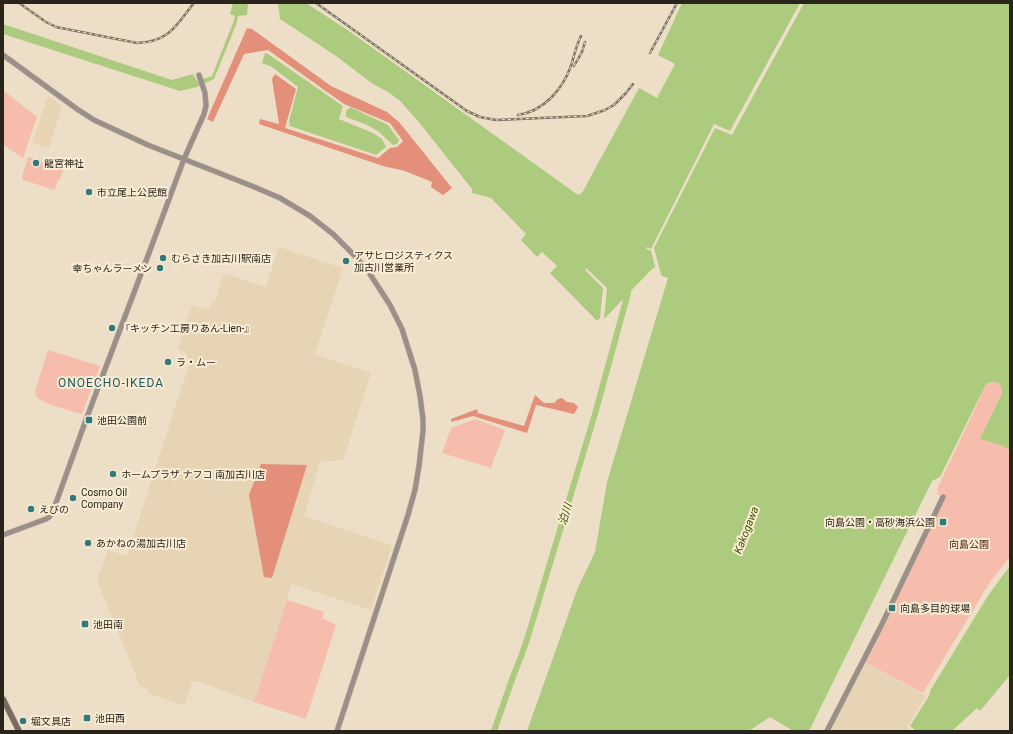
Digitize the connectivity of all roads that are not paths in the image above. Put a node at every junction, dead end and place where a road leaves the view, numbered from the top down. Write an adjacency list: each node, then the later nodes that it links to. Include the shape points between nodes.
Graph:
1 (3, 55): 3 (street, via 94,120)
2 (199, 76): 3 (street, via 206,106)
3 (184, 159): 5 (street, via 53,512 46,519); 8 (street, via 280,198 333,234 368,271 390,305 402,329 415,370 423,425 415,490)
4 (943, 497): 9 (street)
5 (3, 535)
6 (3, 699): 7 (main road)
7 (19, 731)
8 (337, 731)
9 (827, 731)

